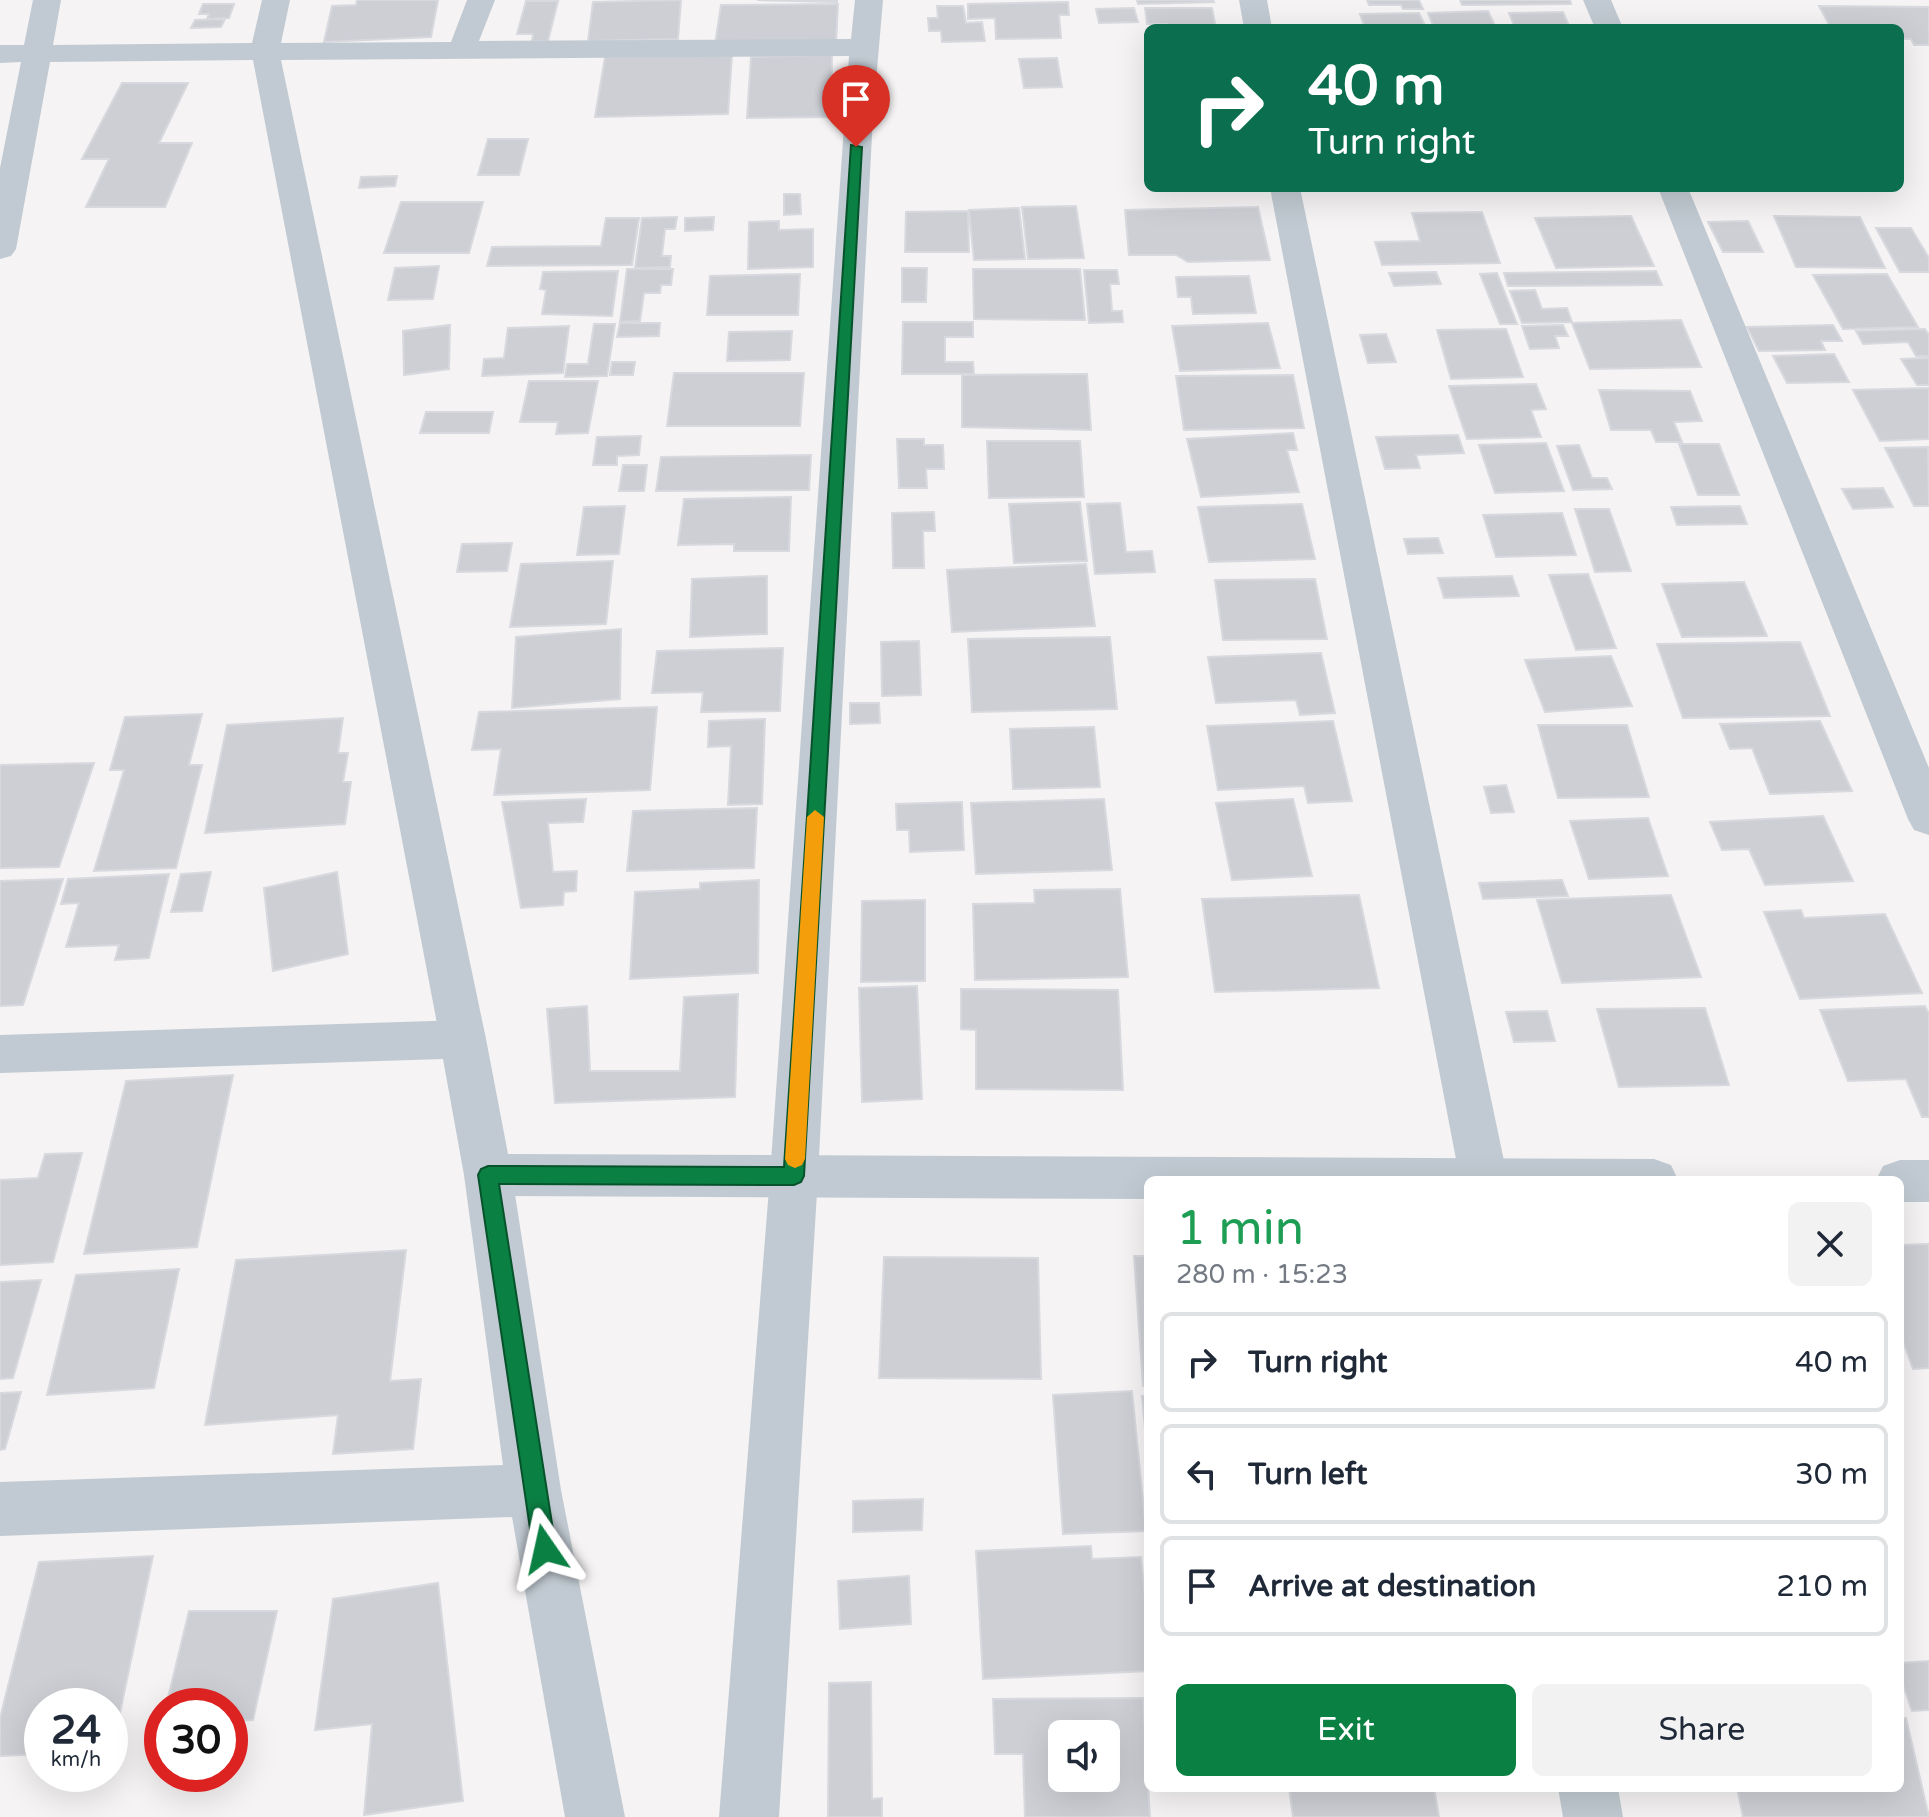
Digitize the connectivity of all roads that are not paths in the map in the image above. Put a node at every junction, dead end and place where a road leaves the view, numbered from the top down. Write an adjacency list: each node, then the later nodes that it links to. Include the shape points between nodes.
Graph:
1 (47, 0): 12 (street)
2 (276, 0): 10 (street)
3 (481, 0): 11 (street)
4 (869, 0): 9 (street)
5 (1253, 0): 7 (street)
6 (1597, 0): 8 (street)
7 (1257, 24)
8 (1607, 24)
9 (865, 47): 11 (street); 21 (street)
10 (265, 50): 11 (street); 12 (street); 18 (street)
11 (462, 50)
12 (37, 53): 13 (street); 16 (street)
13 (0, 54)
14 (1286, 192): 22 (street)
15 (1675, 192): 17 (street)
16 (0, 249)
17 (1929, 819)
18 (463, 1039): 19 (street); 20 (street)
19 (0, 1054)
20 (488, 1175): 21 (street); 26 (street)
21 (794, 1176): 23 (street); 30 (street)
22 (1483, 1176)
23 (1144, 1178)
24 (1904, 1181): 25 (street)
25 (1929, 1181)
26 (534, 1490): 27 (street); 29 (street)
27 (0, 1509)
28 (1589, 1792): 31 (street)
29 (595, 1817)
30 (749, 1817)
31 (1593, 1817)

